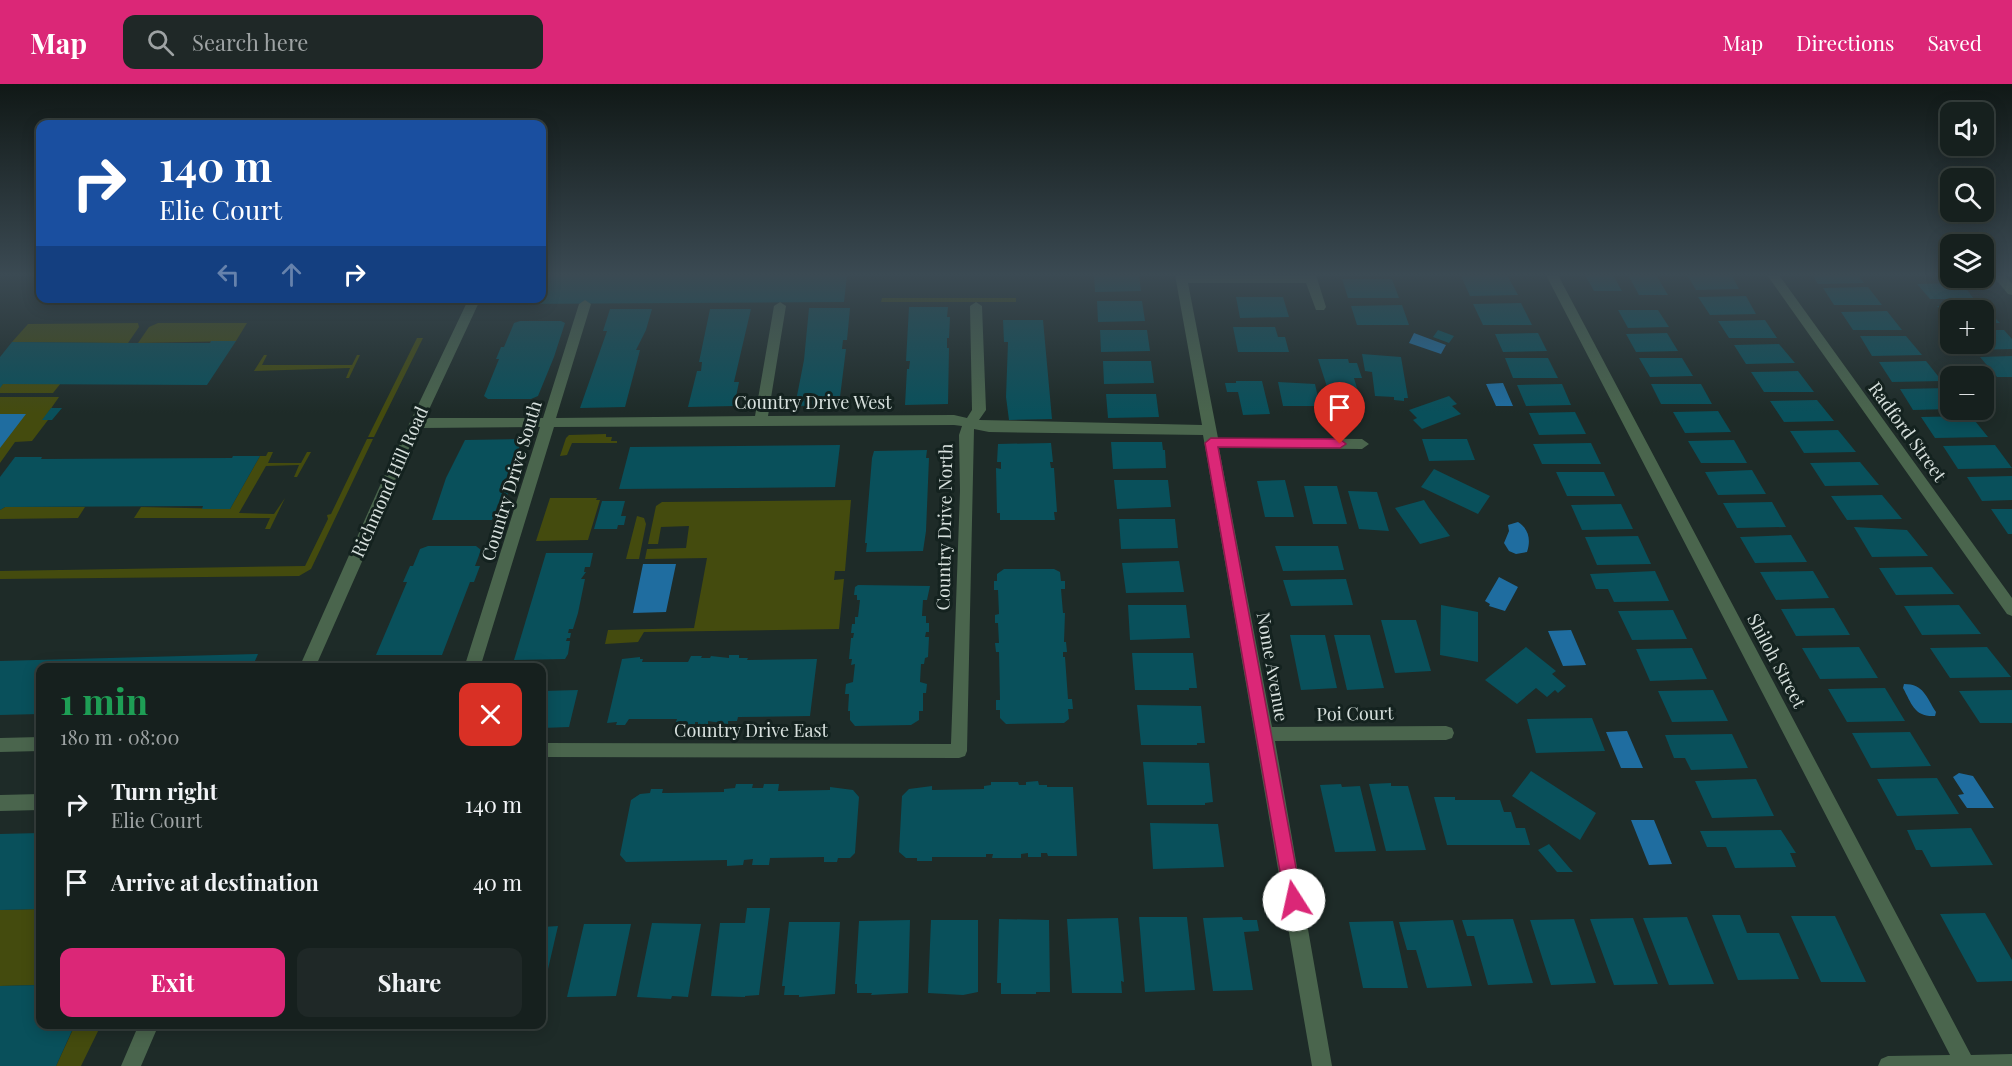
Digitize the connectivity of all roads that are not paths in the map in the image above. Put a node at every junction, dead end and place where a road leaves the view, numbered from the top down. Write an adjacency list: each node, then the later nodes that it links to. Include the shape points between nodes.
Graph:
1 (464, 321): 9 (street, Richmond Hill Road)
2 (580, 321): 10 (street, Country Drive South)
3 (778, 321): 8 (street)
4 (976, 321): 11 (street, Country Drive North, via 979,410)
5 (1189, 321): 12 (street, Nome Avenue)
6 (1576, 321): 27 (street, Shiloh Street)
7 (1805, 321): 14 (street, Radford Street)
8 (762, 422): 10 (street, Country Drive West); 11 (street, Country Drive West, via 954,420)
9 (416, 423): 10 (street, Country Drive West); 15 (street, Richmond Hill Road)
10 (549, 423): 16 (street, Country Drive South)
11 (970, 425): 12 (street, Country Drive West); 22 (street, Country Drive North, via 966,435)
12 (1210, 437): 13 (street, Country Drive West); 18 (street, Nome Avenue)
13 (1362, 444)
14 (2012, 610)
15 (309, 663)
16 (474, 663)
17 (1446, 733): 18 (street, Poi Court)
18 (1265, 734): 29 (street, Nome Avenue)
19 (36, 744): 20 (street)
20 (0, 745)
21 (546, 750): 22 (street, Country Drive East)
22 (959, 751)
23 (36, 802): 24 (street)
24 (0, 803)
25 (147, 1029): 28 (street)
26 (2012, 1064): 27 (street)
27 (1966, 1065): 30 (street)
28 (131, 1066)
29 (1322, 1066)
30 (1888, 1066)

